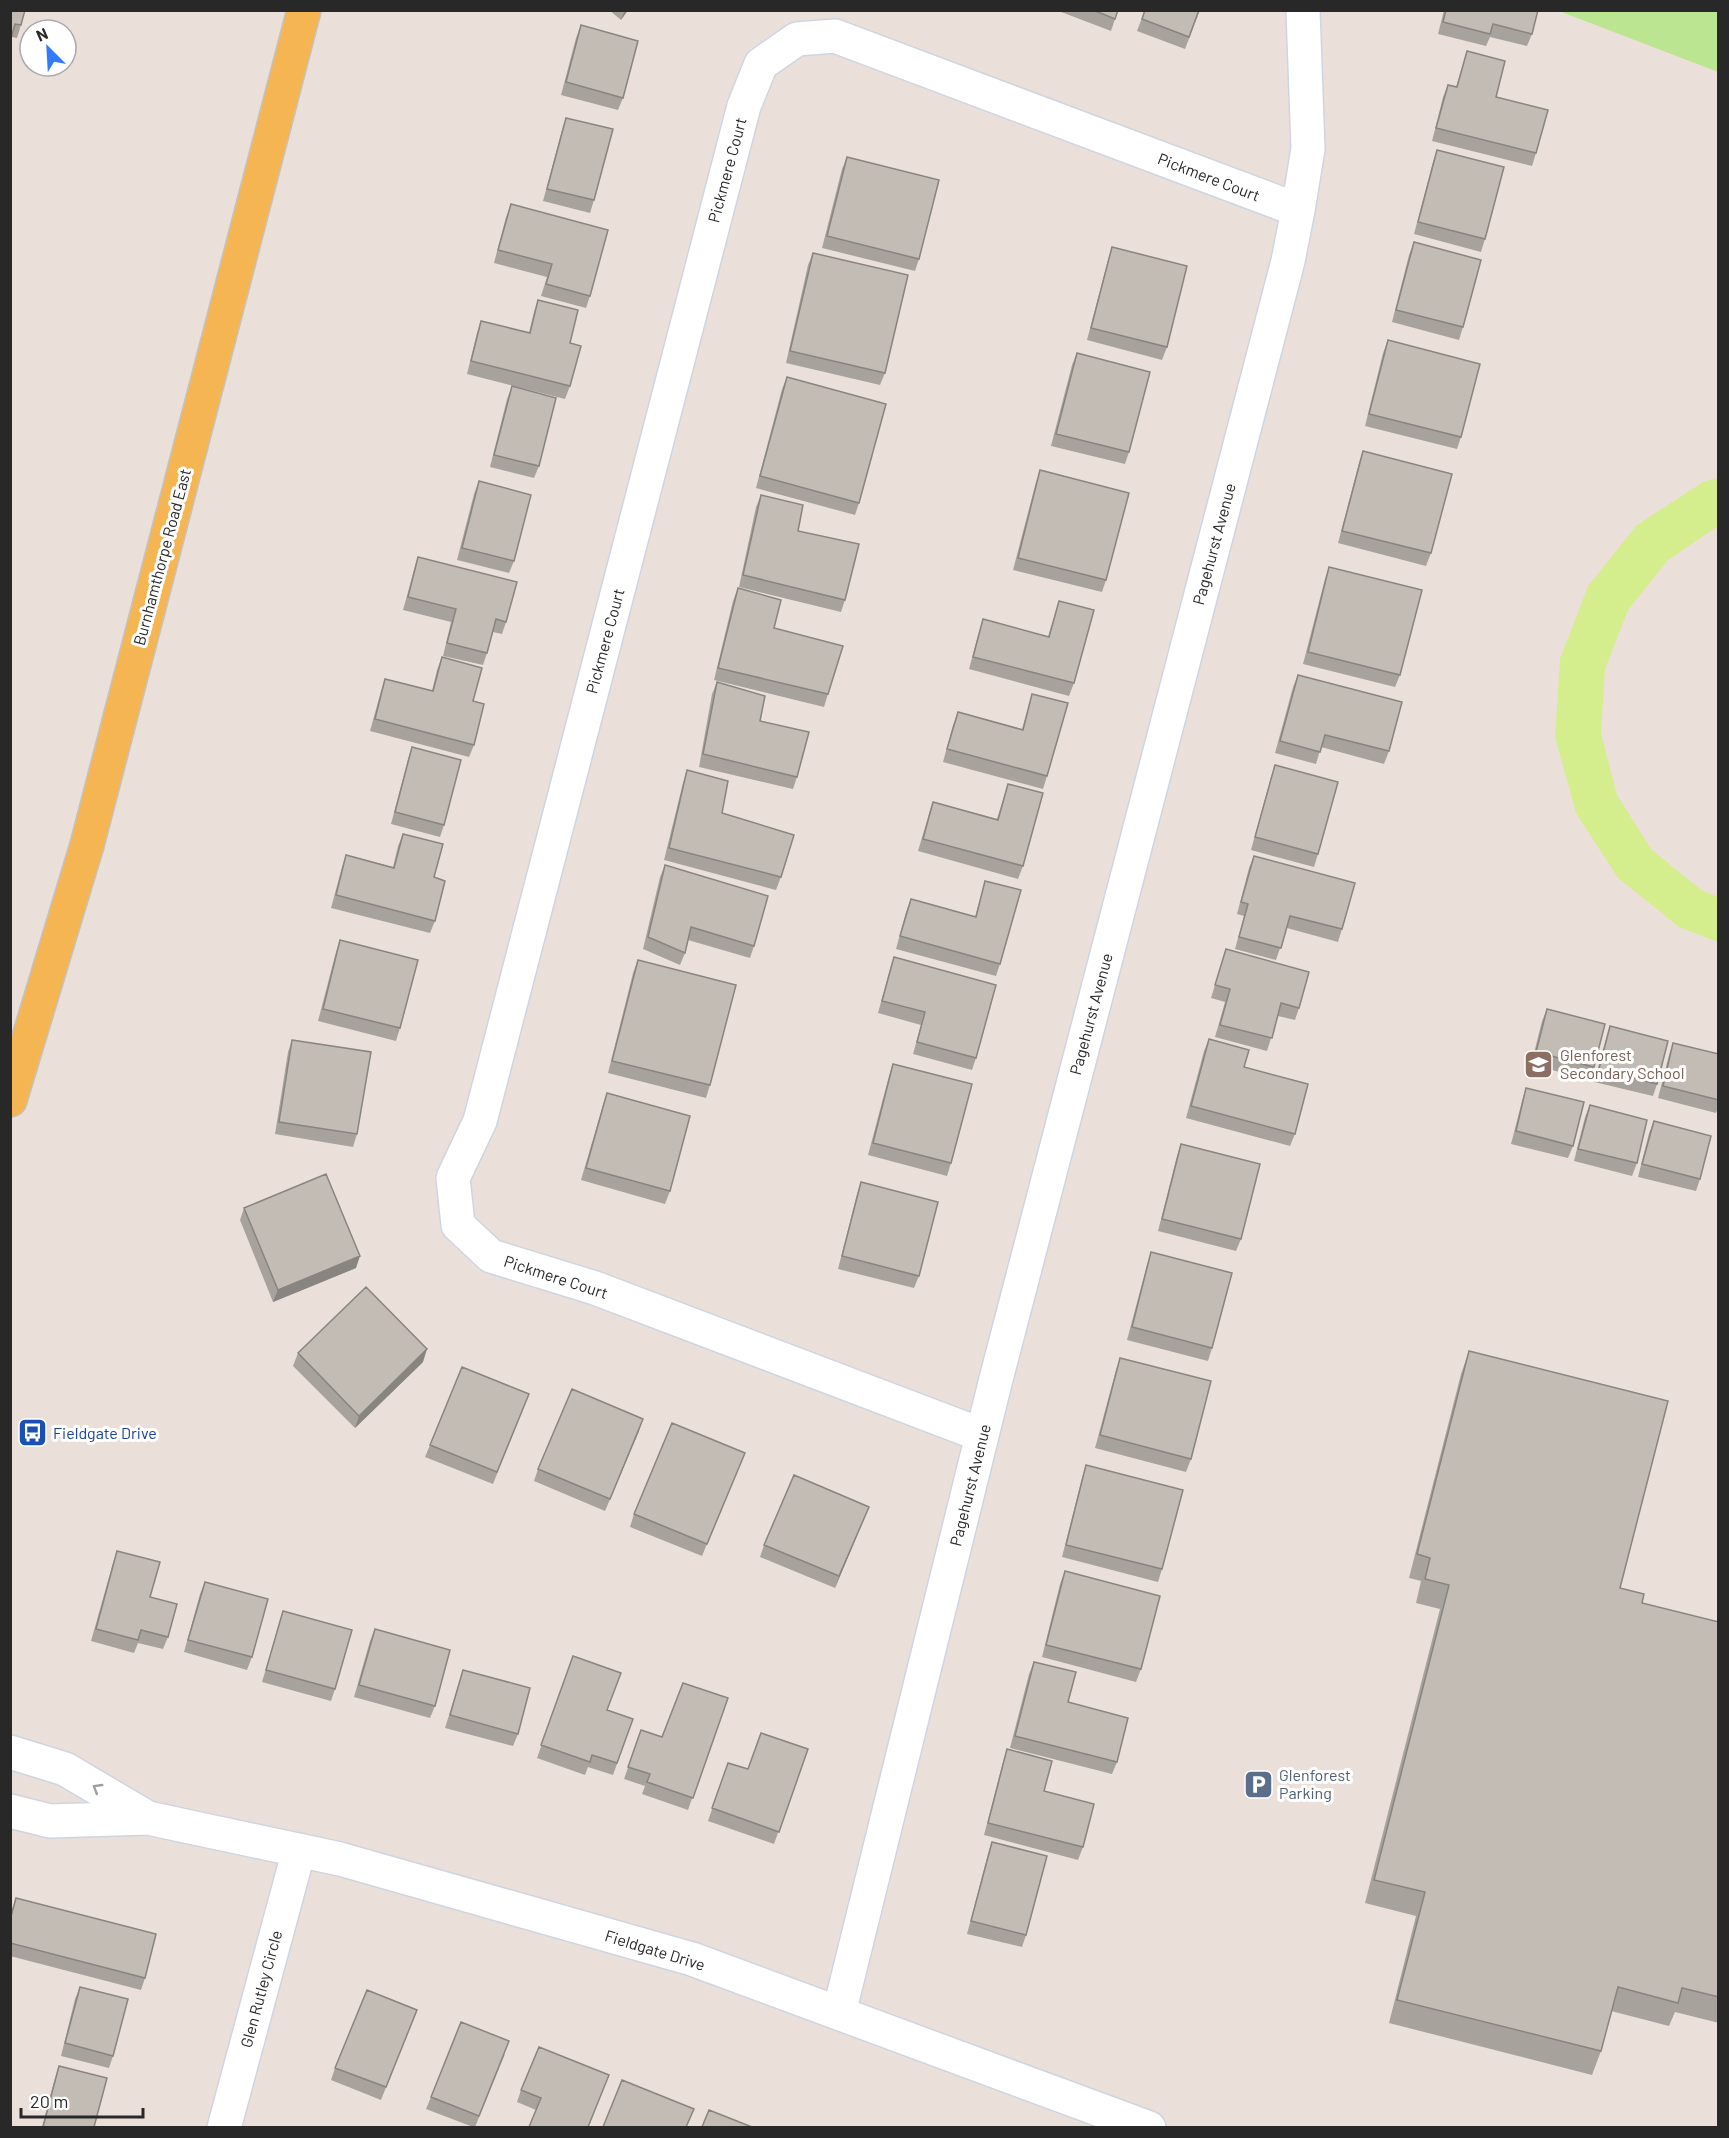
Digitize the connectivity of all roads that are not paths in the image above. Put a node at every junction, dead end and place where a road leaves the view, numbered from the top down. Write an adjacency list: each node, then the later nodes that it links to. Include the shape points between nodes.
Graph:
1 (304, 10): 4 (main road, Burnhamthorpe Road East, via 87,845)
2 (1303, 10): 3 (street, Pagehurst Avenue, via 1308,148)
3 (1298, 210): 5 (street, Pagehurst Avenue, via 1288,261); 5 (street, Pickmere Court, via 835,36 797,39 760,64 744,106 480,1121 453,1178 458,1225 491,1256 595,1288)
4 (10, 1100)
5 (982, 1436): 10 (street, Pagehurst Avenue)
6 (10, 1752): 8 (street, Fieldgate Drive, one-way to 6, via 65,1769)
7 (10, 1811): 8 (street, Fieldgate Drive, via 51,1821)
8 (148, 1818): 9 (street, Fieldgate Drive)
9 (299, 1850): 10 (street, Fieldgate Drive, via 340,1858 692,1959); 11 (street, Glen Rutley Circle)
10 (839, 2013): 12 (street, Fieldgate Drive)
11 (224, 2127)
12 (1149, 2127)

